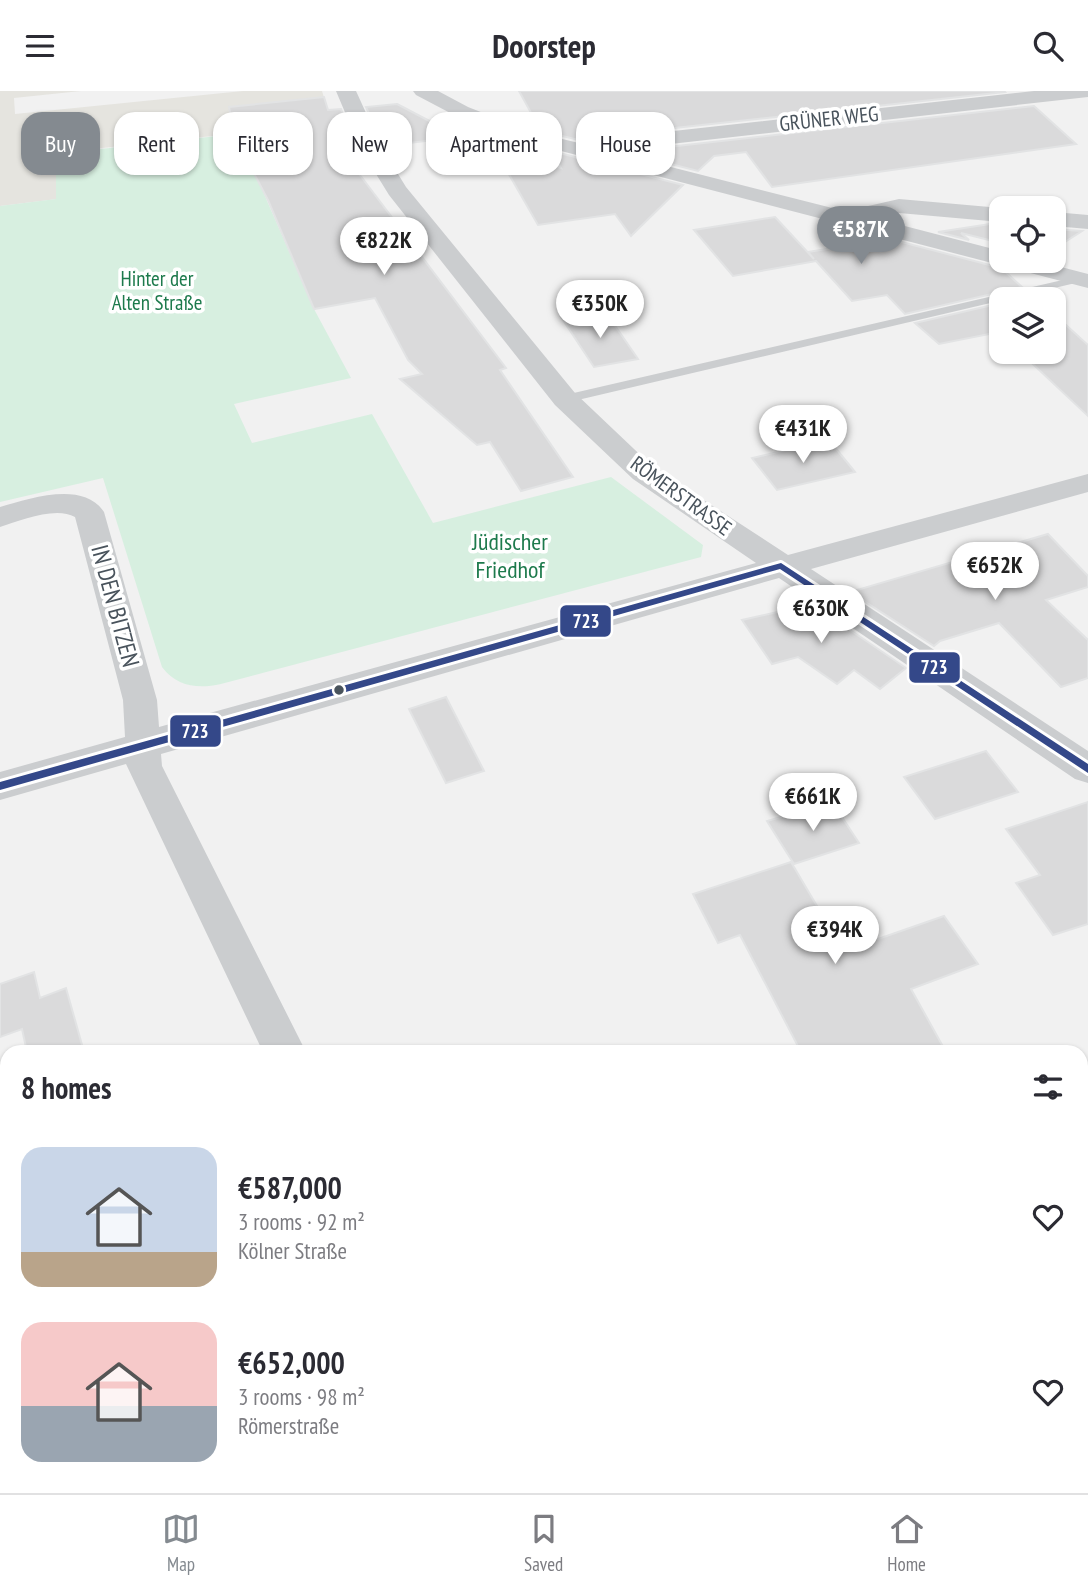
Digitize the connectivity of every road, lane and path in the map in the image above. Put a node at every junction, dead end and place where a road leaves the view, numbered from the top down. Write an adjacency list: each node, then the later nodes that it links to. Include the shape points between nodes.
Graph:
1 (346, 91): 14 (street, RÖMERSTRASSE, via 371,148 397,190)
2 (423, 91): 6 (street, via 522,135)
3 (862, 91): 5 (street)
4 (1088, 91): 5 (street, GRÜNER WEG)
5 (876, 114): 6 (street, GRÜNER WEG)
6 (570, 148): 8 (street)
7 (989, 214): 8 (street, via 898,206)
8 (849, 217): 11 (street)
9 (1066, 220): 10 (street)
10 (1088, 222)
11 (989, 255)
12 (1057, 273): 13 (street)
13 (1084, 280): 14 (lane)
14 (565, 399): 17 (street, RÖMERSTRASSE, via 643,473)
15 (1088, 483): 17 (street)
16 (0, 517): 18 (street, IN DEN BITZEN, via 67,504 89,512 140,700)
17 (781, 566): 18 (street); 19 (street, RÖMERSTRASSE)
18 (142, 744): 20 (street); 21 (street, via 144,766)
19 (1088, 769)
20 (0, 786)
21 (282, 1045)

